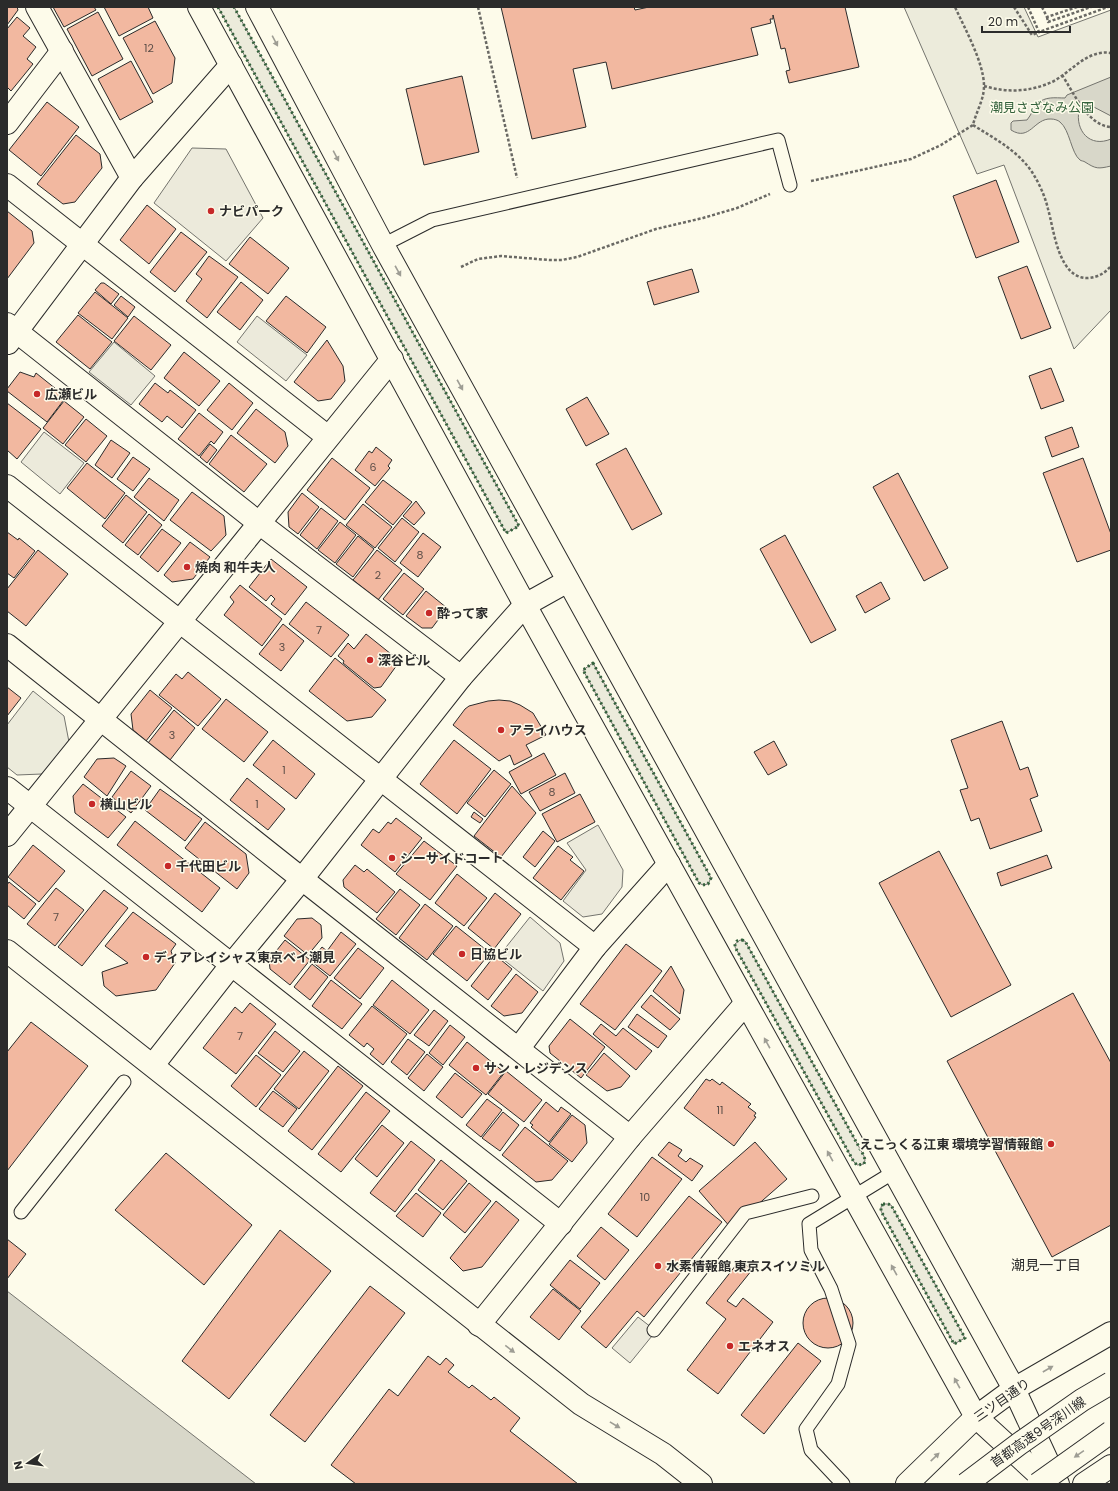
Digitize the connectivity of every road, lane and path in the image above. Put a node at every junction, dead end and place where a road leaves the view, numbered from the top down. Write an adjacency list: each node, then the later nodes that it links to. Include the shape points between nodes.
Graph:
1 (37, 7): 13 (main road)
2 (200, 7): 15 (main road)
3 (257, 7): 26 (main road, one-way to 26)
4 (478, 7): 24 (path)
5 (1014, 7): 12 (path, via 1032,35)
6 (1028, 7): 12 (path)
7 (1042, 7): 11 (path)
8 (1077, 7): 11 (path)
9 (1091, 7): 11 (path, via 1048,22)
10 (1105, 7): 12 (path)
11 (1046, 18)
12 (1039, 32)
13 (62, 51): 18 (main road); 21 (main road)
14 (1111, 53): 16 (path, via 1098,53 1086,58)
15 (231, 65): 21 (main road); 29 (main road)
16 (1062, 75): 17 (path, via 1043,85 1024,89 1000,91); 20 (path, via 1088,116 1095,122)
17 (984, 86)
18 (7, 123)
19 (973, 125): 27 (path, via 1018,155 1032,173 1048,208 1058,249 1069,270 1084,278 1093,278 1101,276)
20 (1110, 127)
21 (132, 178): 25 (main road)
22 (7, 185): 25 (main road)
23 (790, 185): 24 (lane, via 778,140)
24 (522, 199): 26 (lane, via 432,220)
25 (83, 244): 28 (main road); 30 (main road)
26 (383, 245): 33 (main road, one-way to 33)
27 (1111, 266)
28 (10, 333): 32 (main road)
29 (392, 359): 30 (main road); 34 (main road)
30 (328, 437): 32 (main road)
31 (7, 486): 35 (main road)
32 (259, 523): 35 (main road); 37 (main road)
33 (568, 581): 34 (main road); 53 (main road)
34 (525, 605): 37 (main road); 43 (main road)
35 (179, 622): 38 (main road); 39 (main road)
36 (7, 645): 38 (main road)
37 (460, 677): 39 (main road)
38 (100, 720): 41 (main road); 44 (main road)
39 (381, 778): 44 (main road); 45 (main road)
40 (7, 788): 41 (main road)
41 (30, 806): 42 (main road); 47 (main road)
42 (7, 835)
43 (669, 864): 45 (main road); 48 (main road)
44 (302, 879): 47 (main road); 49 (main road)
45 (595, 947): 49 (main road)
46 (7, 951): 50 (main road)
47 (232, 964): 50 (main road); 57 (main road)
48 (745, 1004): 52 (main road); 55 (main road, one-way to 48)
49 (519, 1048): 52 (main road)
50 (153, 1065): 58 (main road)
51 (124, 1082): 56 (lane)
52 (630, 1137): 57 (main road)
53 (894, 1172): 55 (lane); 62 (main road)
54 (812, 1196): 59 (lane, via 745,1213)
55 (853, 1197): 63 (main road, one-way to 55); 67 (lane, via 809,1224 811,1250 831,1289 849,1344 838,1384 806,1429 811,1450)
56 (21, 1212)
57 (561, 1224): 58 (main road)
58 (479, 1325): 66 (main road, one-way to 66, via 581,1404 663,1454)
59 (654, 1330)
60 (1111, 1333): 62 (main road, 三ツ目通り, one-way to 60)
61 (1111, 1383): 69 (main road, 首都高速9号深川線, bridge, via 1082,1400)
62 (1014, 1389): 63 (main road, 三ツ目通り); 72 (main road)
63 (976, 1417): 68 (main road, 三ツ目通り, one-way to 63); 71 (main road)
64 (1111, 1432): 70 (main road, one-way to 70, bridge)
65 (1111, 1466): 73 (main road)
66 (701, 1484)
67 (843, 1484)
68 (907, 1484)
69 (966, 1484)
70 (1038, 1484)
71 (1049, 1484)
72 (1058, 1484)
73 (1084, 1484)

